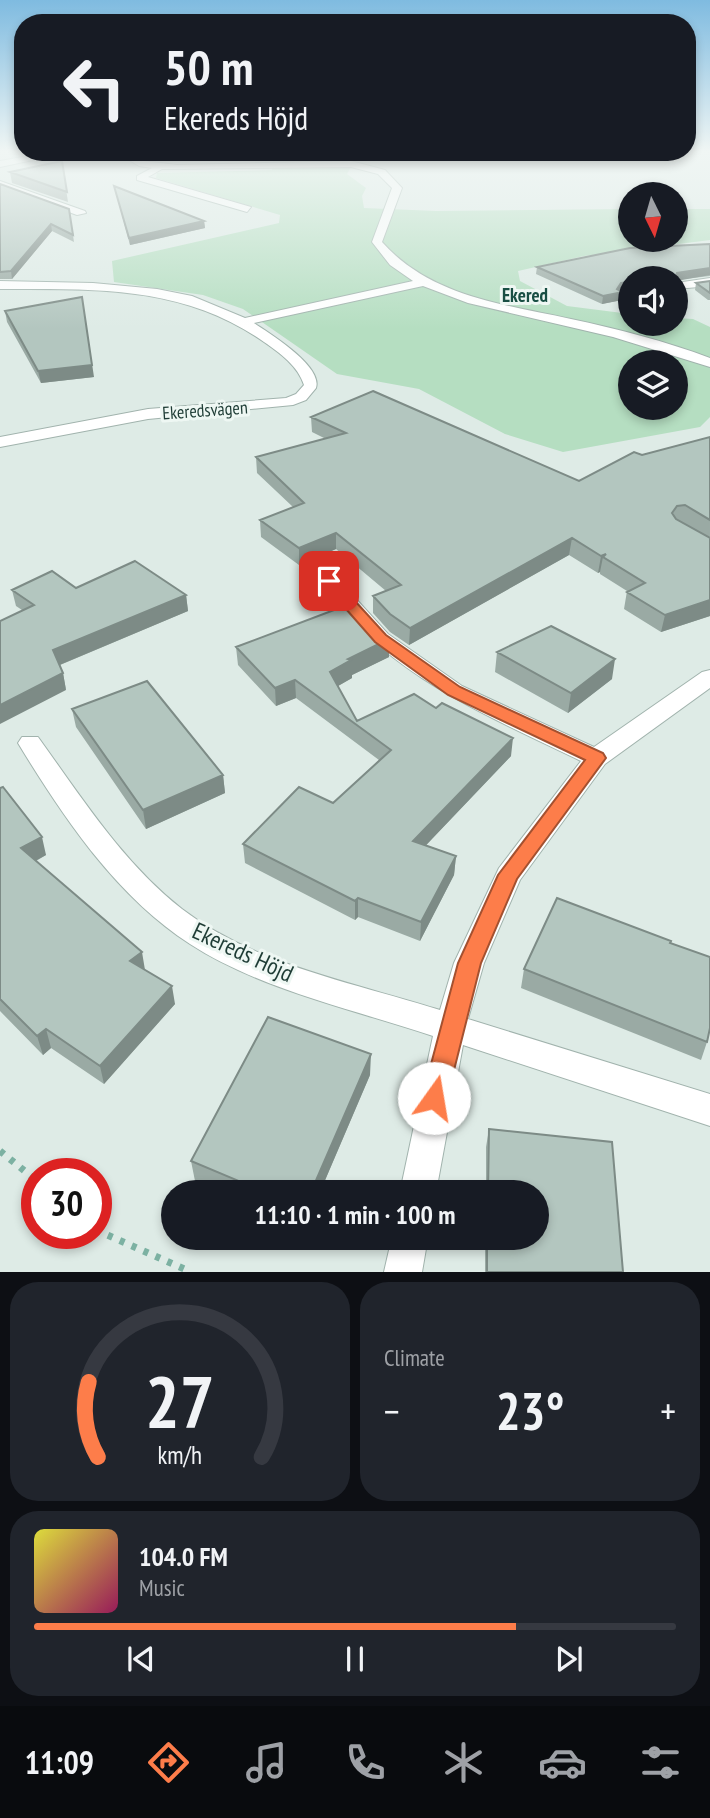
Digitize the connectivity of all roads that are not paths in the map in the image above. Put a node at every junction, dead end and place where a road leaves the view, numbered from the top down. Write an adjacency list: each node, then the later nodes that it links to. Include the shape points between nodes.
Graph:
1 (73, 210): 3 (street)
2 (387, 210): 4 (street, via 377,242 392,261)
3 (80, 213)
4 (424, 282): 8 (street); 9 (street, via 486,304 586,326)
5 (710, 282): 7 (street)
6 (0, 285): 8 (street, Ekeredsvägen, via 136,290 202,305)
7 (688, 285)
8 (243, 322): 10 (street, Ekeredsvägen, via 306,371 311,385 301,397 268,405 148,414)
9 (710, 363)
10 (0, 442)
11 (329, 581): 14 (street, via 380,639 454,691)
12 (710, 677): 14 (street)
13 (30, 743): 15 (street, Ekereds Höjd, via 117,864 199,936 268,969)
14 (596, 758): 15 (street, via 509,875 469,963)
15 (451, 1026): 16 (street, Ekereds Höjd); 17 (street)
16 (710, 1110)
17 (420, 1180)
18 (408, 1250): 19 (street)
19 (404, 1272)

